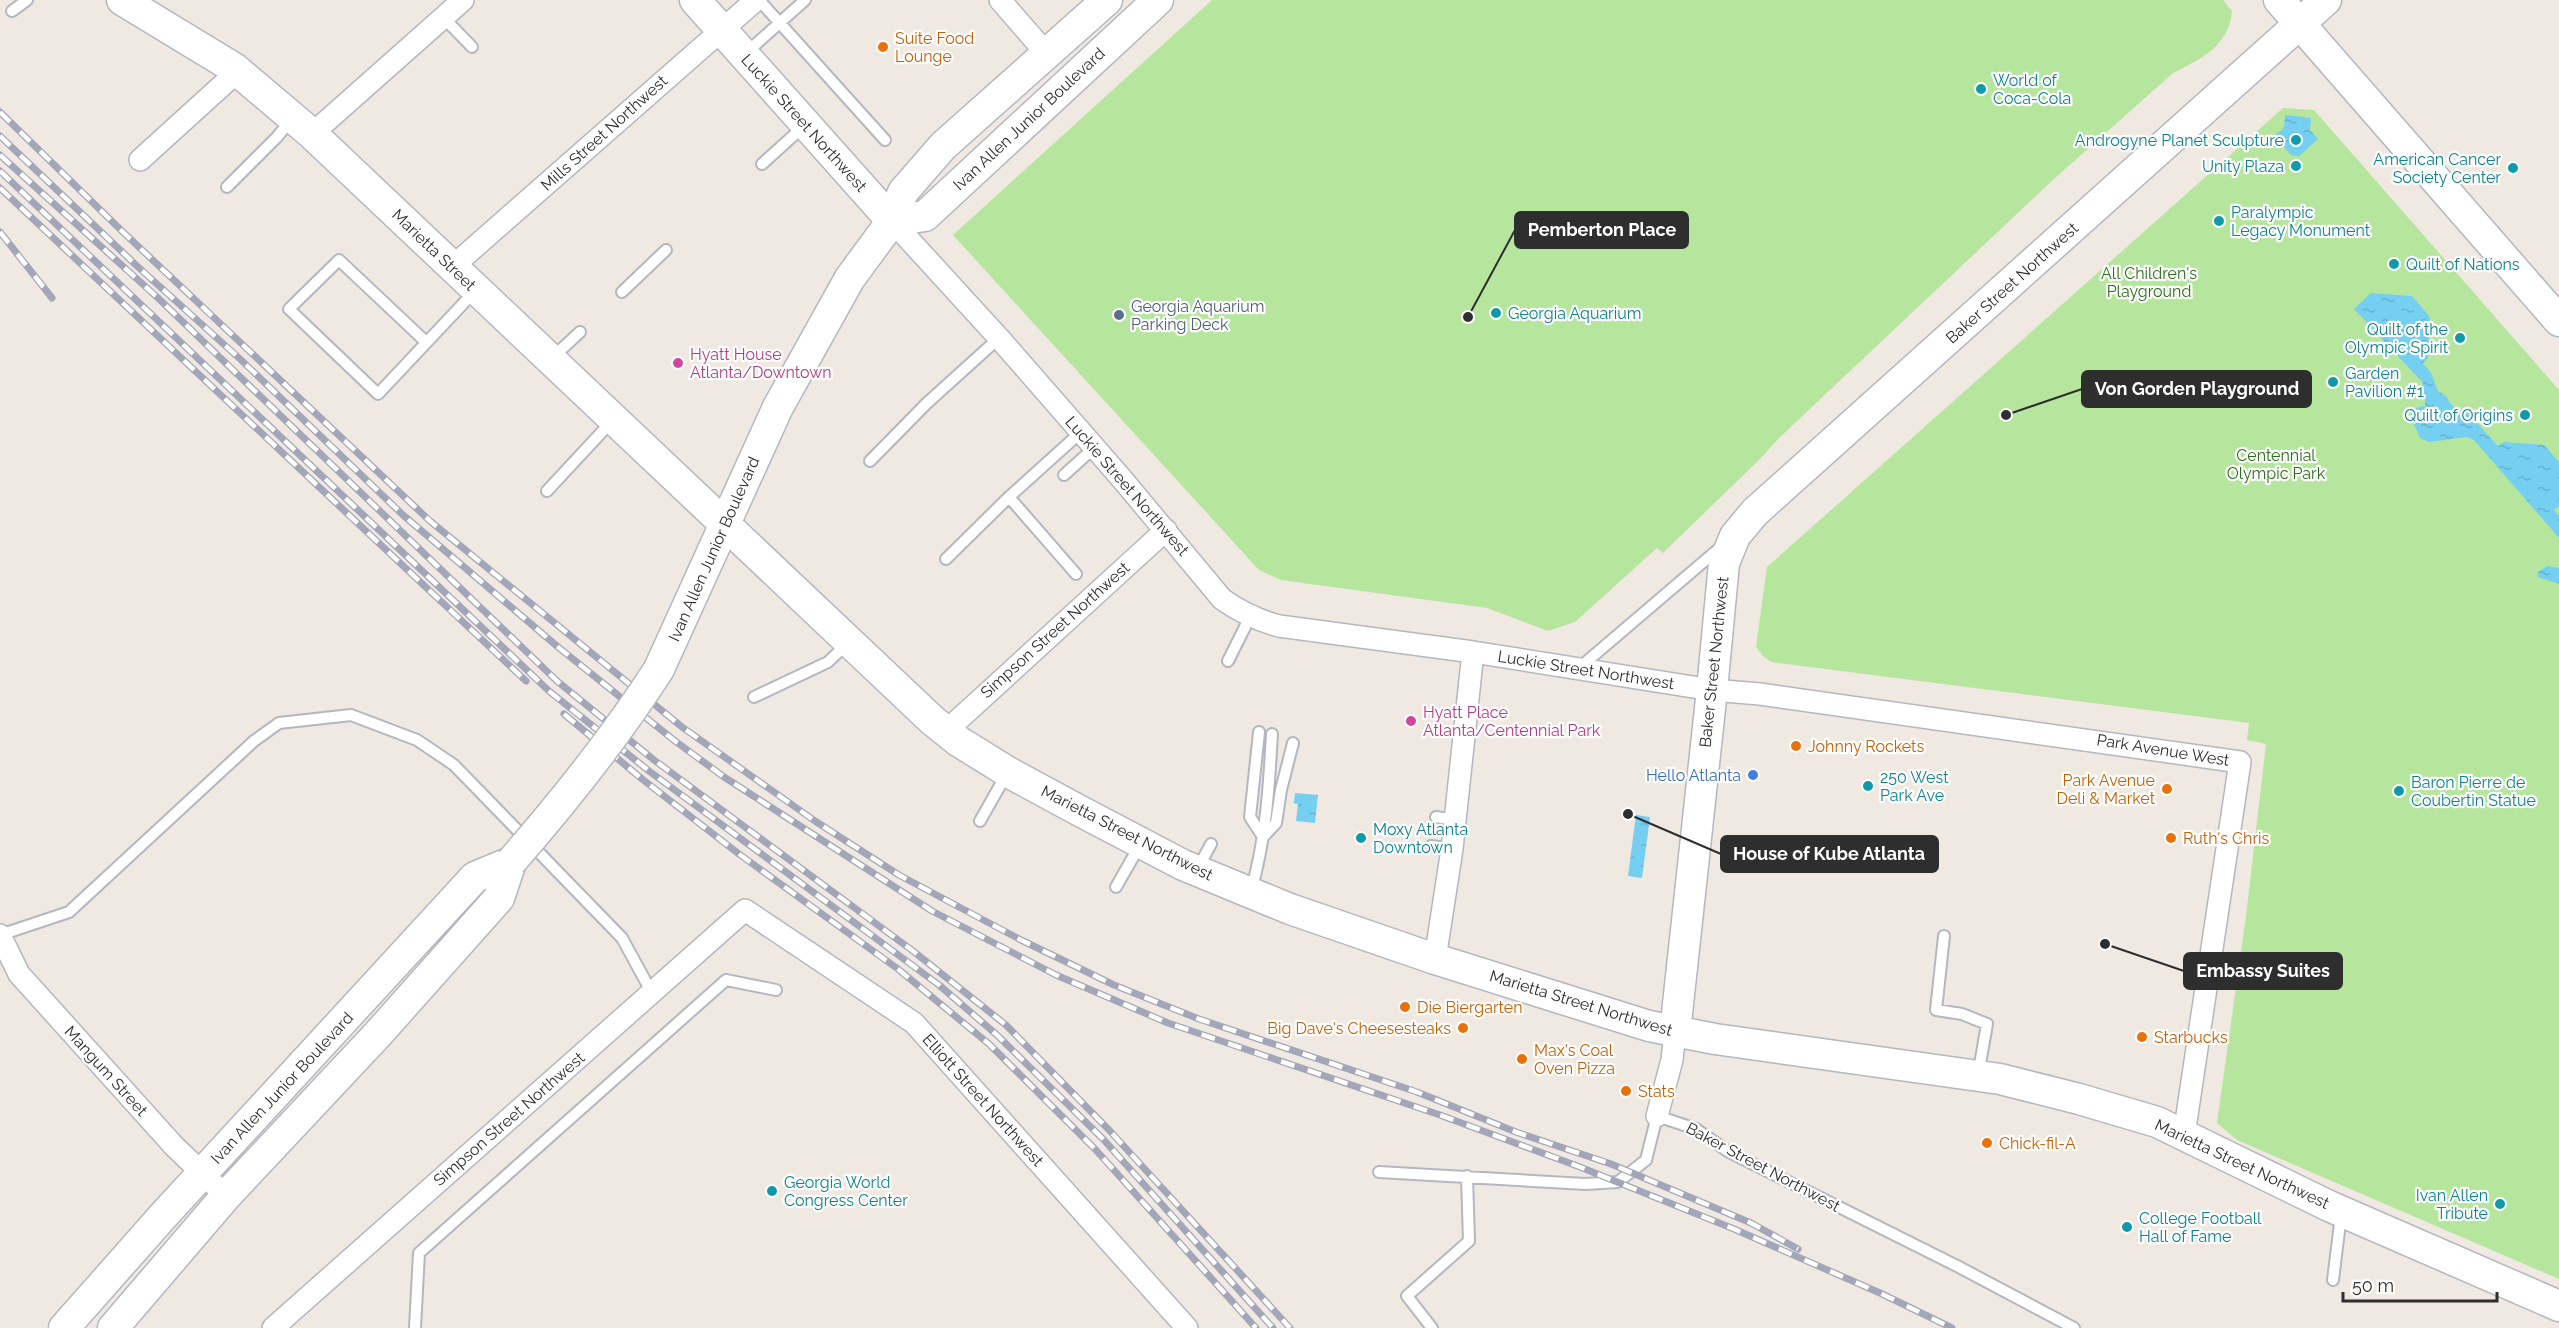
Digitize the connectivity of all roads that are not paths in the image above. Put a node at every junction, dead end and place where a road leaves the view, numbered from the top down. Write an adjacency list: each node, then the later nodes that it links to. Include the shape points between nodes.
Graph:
1 (27, 0): 12 (lane)
2 (122, 0): 20 (main road, Marietta Street)
3 (463, 0): 13 (street)
4 (695, 0): 16 (main road, Luckie Street Northwest)
5 (757, 0): 14 (lane); 16 (street, Mills Street Northwest)
6 (805, 0): 14 (lane)
7 (999, 0): 18 (street)
8 (1107, 0): 18 (main road, Ivan Allen Junior Boulevard)
9 (1158, 0): 27 (main road, Ivan Allen Junior Boulevard, via 925,216)
10 (2279, 0): 15 (main road)
11 (2326, 0): 15 (main road, Baker Street Northwest)
12 (12, 11)
13 (443, 17): 17 (lane); 22 (street)
14 (780, 23): 19 (lane); 23 (lane)
15 (2300, 24): 32 (main road); 45 (main road, Baker Street Northwest, via 1755,512)
16 (722, 30): 19 (main road, Luckie Street Northwest); 29 (street, Mills Street Northwest)
17 (472, 47)
18 (1046, 53): 27 (main road, Ivan Allen Junior Boulevard, via 916,174 903,192)
19 (744, 56): 21 (main road, Luckie Street Northwest)
20 (238, 71): 22 (main road, Marietta Street); 24 (street)
21 (806, 124): 25 (lane); 27 (main road, Luckie Street Northwest)
22 (303, 125): 26 (lane, via 277,137); 29 (main road, Marietta Street)
23 (885, 140)
24 (140, 160)
25 (762, 164)
26 (227, 187)
27 (892, 221): 34 (street, Luckie Street Northwest); 43 (main road, Ivan Allen Junior Boulevard, via 850,278 778,407)
28 (666, 250): 31 (lane)
29 (452, 267): 30 (main road, Marietta Street)
30 (476, 290): 35 (lane); 36 (main road, Marietta Street)
31 (622, 292)
32 (2559, 321)
33 (580, 332): 36 (lane)
34 (999, 338): 38 (street, Luckie Street Northwest); 39 (lane)
35 (426, 342): 35 (lane, via 378,394 289,309 339,260)
36 (551, 360): 37 (main road, Marietta Street)
37 (614, 419): 41 (lane); 43 (main road, Marietta Street)
38 (1088, 440): 40 (lane); 42 (lane); 44 (street, Luckie Street Northwest)
39 (870, 461)
40 (1064, 475)
41 (547, 491)
42 (1009, 497): 46 (lane); 47 (lane)
43 (726, 525): 49 (main road, Marietta Street Northwest); 68 (main road, Ivan Allen Junior Boulevard, bridge, via 659,669 628,718)
44 (1166, 530): 48 (street, Luckie Street Northwest, via 1222,599); 55 (street, Simpson Street Northwest)
45 (1735, 536): 52 (lane); 53 (main road, Baker Street Northwest, via 1724,563)
46 (946, 559)
47 (1076, 574)
48 (1250, 617): 50 (street, Luckie Street Northwest, via 1280,626); 51 (lane)
49 (849, 642): 54 (lane, via 828,662); 55 (main road, Marietta Street Northwest)
50 (1473, 652): 52 (street, Luckie Street Northwest); 67 (street, via 1446,819)
51 (1228, 662)
52 (1579, 669): 53 (street, Luckie Street Northwest)
53 (1712, 690): 78 (main road, Baker Street Northwest); 81 (street, Park Avenue West, via 2240,762)
54 (754, 696)
55 (946, 731): 59 (main road, Marietta Street Northwest)
56 (1259, 732): 63 (lane, via 1250,817)
57 (1272, 734): 60 (lane)
58 (1293, 743): 61 (lane)
59 (1008, 772): 62 (lane); 64 (main road, Marietta Street Northwest)
60 (1269, 788): 61 (lane); 63 (lane)
61 (1281, 790): 63 (lane, via 1276,823)
62 (981, 821)
63 (1263, 837): 71 (lane)
64 (1141, 843): 69 (main road, Marietta Street Northwest); 70 (lane)
65 (1211, 844): 69 (lane)
66 (1431, 846): 67 (lane)
67 (1452, 849): 75 (street)
68 (511, 862): 83 (main road, Ivan Allen Junior Boulevard, via 475,877); 85 (main road, Ivan Allen Junior Boulevard, via 500,898)
69 (1197, 871): 71 (main road, Marietta Street Northwest)
70 (1116, 887)
71 (1251, 893): 75 (main road, Marietta Street Northwest)
72 (745, 910): 77 (street, Simpson Street Northwest); 93 (street, Elliott Street Northwest, via 914,1023)
73 (0, 935): 77 (lane, via 69,912 254,741 279,723 351,715 417,740 454,765 622,938); 83 (street, Mangum Street, via 19,974)
74 (1944, 936): 79 (lane, via 1936,1010 1962,1014 1987,1024)
75 (1435, 959): 78 (main road, Marietta Street Northwest)
76 (776, 990): 92 (lane, via 726,980 419,1253)
77 (652, 993): 91 (street, Simpson Street Northwest)
78 (1675, 1032): 79 (main road, Marietta Street Northwest); 80 (street, Baker Street Northwest)
79 (1978, 1076): 81 (main road, Marietta Street Northwest, via 2079,1099 2157,1122)
80 (1657, 1116): 84 (lane, via 1646,1160 1618,1182 1585,1184); 95 (lane, Baker Street Northwest, via 1696,1129 1729,1152)
81 (2184, 1135): 86 (main road, Marietta Street Northwest)
82 (1379, 1172): 84 (lane)
83 (202, 1174): 85 (street, Mangum Street); 89 (main road, Ivan Allen Junior Boulevard)
84 (1467, 1176): 94 (lane, via 1469,1241 1407,1296)
85 (225, 1196): 90 (main road, Ivan Allen Junior Boulevard)
86 (2342, 1211): 87 (lane); 88 (main road, Marietta Street Northwest)
87 (2333, 1280)
88 (2559, 1306)
89 (64, 1328)
90 (113, 1328)
91 (273, 1328)
92 (415, 1328)
93 (1187, 1328)
94 (1432, 1328)
95 (2074, 1328)

